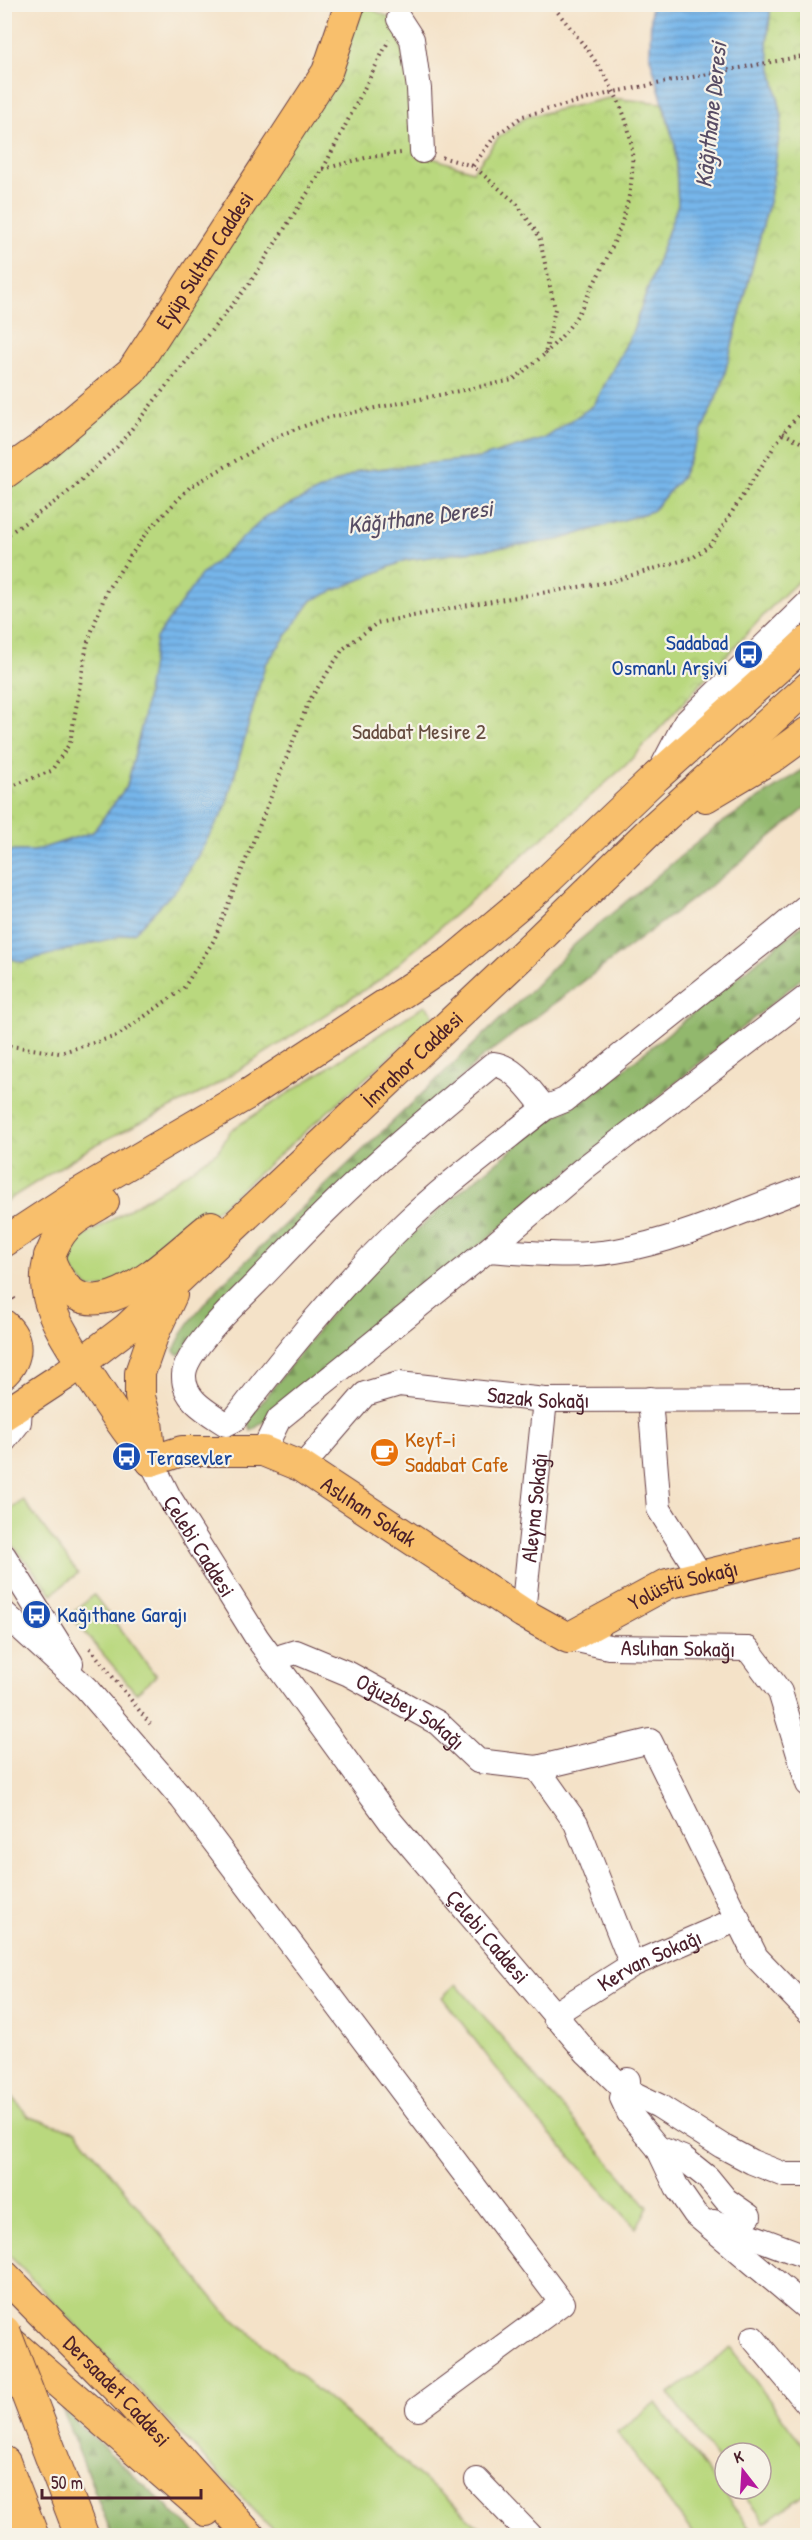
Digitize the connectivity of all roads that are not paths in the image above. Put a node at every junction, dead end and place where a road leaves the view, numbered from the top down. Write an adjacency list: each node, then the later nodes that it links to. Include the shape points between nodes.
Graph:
1 (350, 4): 4 (main road, Eyüp Sultan Caddesi, via 327,72 132,371)
2 (399, 19): 3 (street, via 412,39)
3 (422, 151)
4 (4, 474)
5 (807, 603): 9 (street, via 685,723)
6 (807, 641): 9 (main road)
7 (807, 687): 10 (main road, İmrahor Caddesi)
8 (807, 732): 10 (main road, via 736,780)
9 (656, 777): 14 (main road, via 539,888 453,960)
10 (656, 825): 15 (main road, İmrahor Caddesi)
11 (807, 904): 13 (street, via 776,933 564,1100)
12 (807, 996): 18 (street, via 583,1169)
13 (544, 1108): 13 (street, via 398,1230 338,1292 234,1420 226,1424 190,1397 184,1386 184,1372 190,1357 220,1320 332,1204 493,1064 503,1065)
14 (167, 1143): 17 (main road); 19 (main road, via 152,1166 133,1182 69,1224)
15 (283, 1180): 19 (main road, via 218,1221 146,1278 106,1300 81,1299 69,1292 60,1282); 20 (main road, İmrahor Caddesi)
16 (807, 1187): 18 (street, via 652,1243 615,1251 579,1255)
17 (4, 1242)
18 (488, 1250): 29 (street, via 279,1419)
19 (49, 1256): 22 (main road, via 45,1288 50,1306)
20 (179, 1281): 22 (main road, İmrahor Caddesi); 30 (main road, via 140,1373)
21 (4, 1325): 23 (main road, via 13,1333 16,1352)
22 (82, 1363): 27 (main road, İmrahor Caddesi); 30 (main road, via 110,1408)
23 (4, 1372)
24 (650, 1399): 25 (street, Sazak Sokağı); 26 (street, Sazak Sokağı); 34 (street, via 659,1509)
25 (545, 1400): 31 (street, Sazak Sokağı, via 399,1384 365,1394); 36 (street, Aleyna Sokağı)
26 (807, 1400)
27 (12, 1410): 28 (street, via 20,1422)
28 (4, 1442)
29 (263, 1452): 30 (main road, Aslıhan Sokak, via 182,1451); 31 (main road, Aslıhan Sokak)
30 (151, 1461): 38 (street, Çelebi Caddesi, via 169,1497)
31 (302, 1467): 36 (main road, Aslıhan Sokak)
32 (807, 1550): 34 (main road, Yolüstü Sokağı)
33 (4, 1556): 39 (street)
34 (701, 1576): 37 (main road, Yolüstü Sokağı, via 667,1584)
35 (4, 1613): 39 (street)
36 (523, 1613): 37 (main road, Aslıhan Sokak)
37 (568, 1638): 41 (street, Aslıhan Sokağı, via 609,1647 748,1649 780,1692)
38 (279, 1659): 40 (street, Oğuzbey Sokağı, via 296,1652 349,1674 438,1723 478,1761); 45 (street, Çelebi Caddesi)
39 (86, 1688): 58 (street, via 182,1798 562,2303)
40 (537, 1768): 42 (street, via 650,1741); 43 (street, via 576,1823)
41 (807, 1784)
42 (738, 1919): 43 (street, Kervan Sokağı); 44 (street, via 756,1957)
43 (632, 1965): 45 (street, Kervan Sokağı)
44 (807, 2011)
45 (560, 2012): 46 (street, Çelebi Caddesi, via 607,2055)
46 (627, 2083): 47 (street, via 622,2098 629,2113); 48 (street, Çelebi Caddesi, via 751,2148); 49 (street, Çelebi Caddesi, via 752,2162 785,2175)
47 (658, 2148): 50 (street); 51 (street, via 683,2158 708,2178 726,2200)
48 (807, 2163)
49 (807, 2175)
50 (695, 2214): 52 (street); 54 (street)
51 (749, 2216)
52 (807, 2257)
53 (4, 2275): 64 (main road, Dersaadet Caddesi, via 127,2399)
54 (807, 2309)
55 (4, 2334): 62 (highway, bridge); 63 (main road, Dersaadet Caddesi)
56 (753, 2338): 57 (street)
57 (807, 2404)
58 (418, 2409)
59 (4, 2463): 61 (highway)
60 (477, 2480): 65 (street)
61 (32, 2535)
62 (82, 2535)
63 (238, 2535)
64 (250, 2535)
65 (531, 2535)

